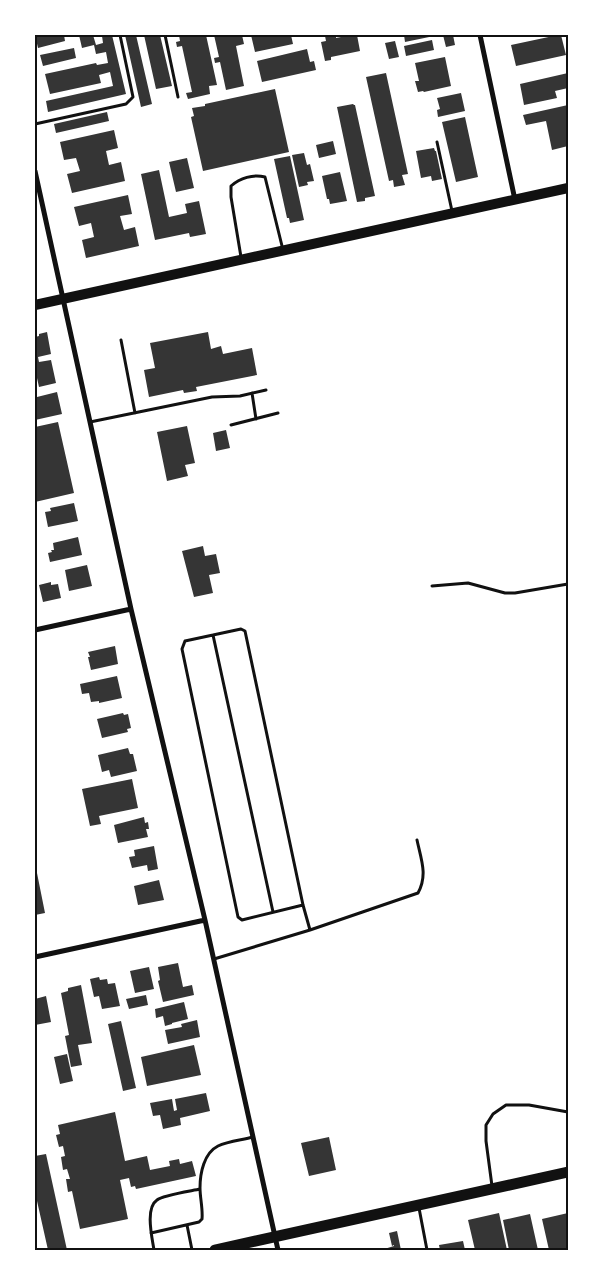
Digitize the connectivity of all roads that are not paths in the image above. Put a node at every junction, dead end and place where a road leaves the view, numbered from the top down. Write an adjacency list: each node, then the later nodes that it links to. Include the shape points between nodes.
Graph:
1 (120, 35): 5 (lane, via 133,97 126,104)
2 (165, 35): 4 (lane)
3 (480, 35): 9 (street)
4 (178, 97)
5 (35, 124)
6 (437, 142): 10 (lane)
7 (35, 171): 13 (street)
8 (568, 188): 9 (main road)
9 (515, 200): 10 (main road)
10 (452, 214): 11 (main road)
11 (283, 251): 12 (main road); 12 (lane, via 265,177 244,177 231,186 230,193)
12 (241, 260): 13 (main road)
13 (63, 299): 14 (main road); 21 (street)
14 (35, 305)
15 (121, 340): 18 (lane)
16 (266, 390): 17 (lane)
17 (252, 393): 18 (lane); 20 (lane)
18 (135, 413): 21 (lane)
19 (278, 413): 20 (lane)
20 (256, 418): 22 (lane)
21 (90, 422): 25 (street)
22 (231, 424)
23 (568, 584): 24 (lane, via 514,593 468,583)
24 (432, 586)
25 (132, 609): 26 (street); 31 (street)
26 (35, 630)
27 (213, 635): 29 (lane, via 245,631); 30 (lane); 30 (lane, via 185,641 182,649 236,910 242,920)
28 (417, 840): 32 (lane, via 424,873 418,893)
29 (303, 905): 30 (lane); 32 (lane)
30 (273, 912)
31 (205, 920): 33 (street); 34 (street)
32 (310, 930): 34 (lane)
33 (35, 958)
34 (214, 960): 36 (street)
35 (568, 1112): 39 (lane, via 529,1105 506,1105 492,1114 486,1125 486,1141)
36 (253, 1137): 38 (lane, via 214,1149 204,1163); 43 (street)
37 (568, 1172): 39 (main road)
38 (200, 1189): 41 (lane, via 202,1219); 42 (lane, via 155,1200 151,1210)
39 (493, 1189): 40 (main road)
40 (418, 1205): 43 (main road); 48 (lane)
41 (187, 1225): 42 (lane); 45 (lane)
42 (151, 1233): 44 (lane)
43 (275, 1237): 46 (main road); 47 (street)
44 (154, 1250)
45 (192, 1250)
46 (215, 1250)
47 (278, 1250)
48 (427, 1250)

